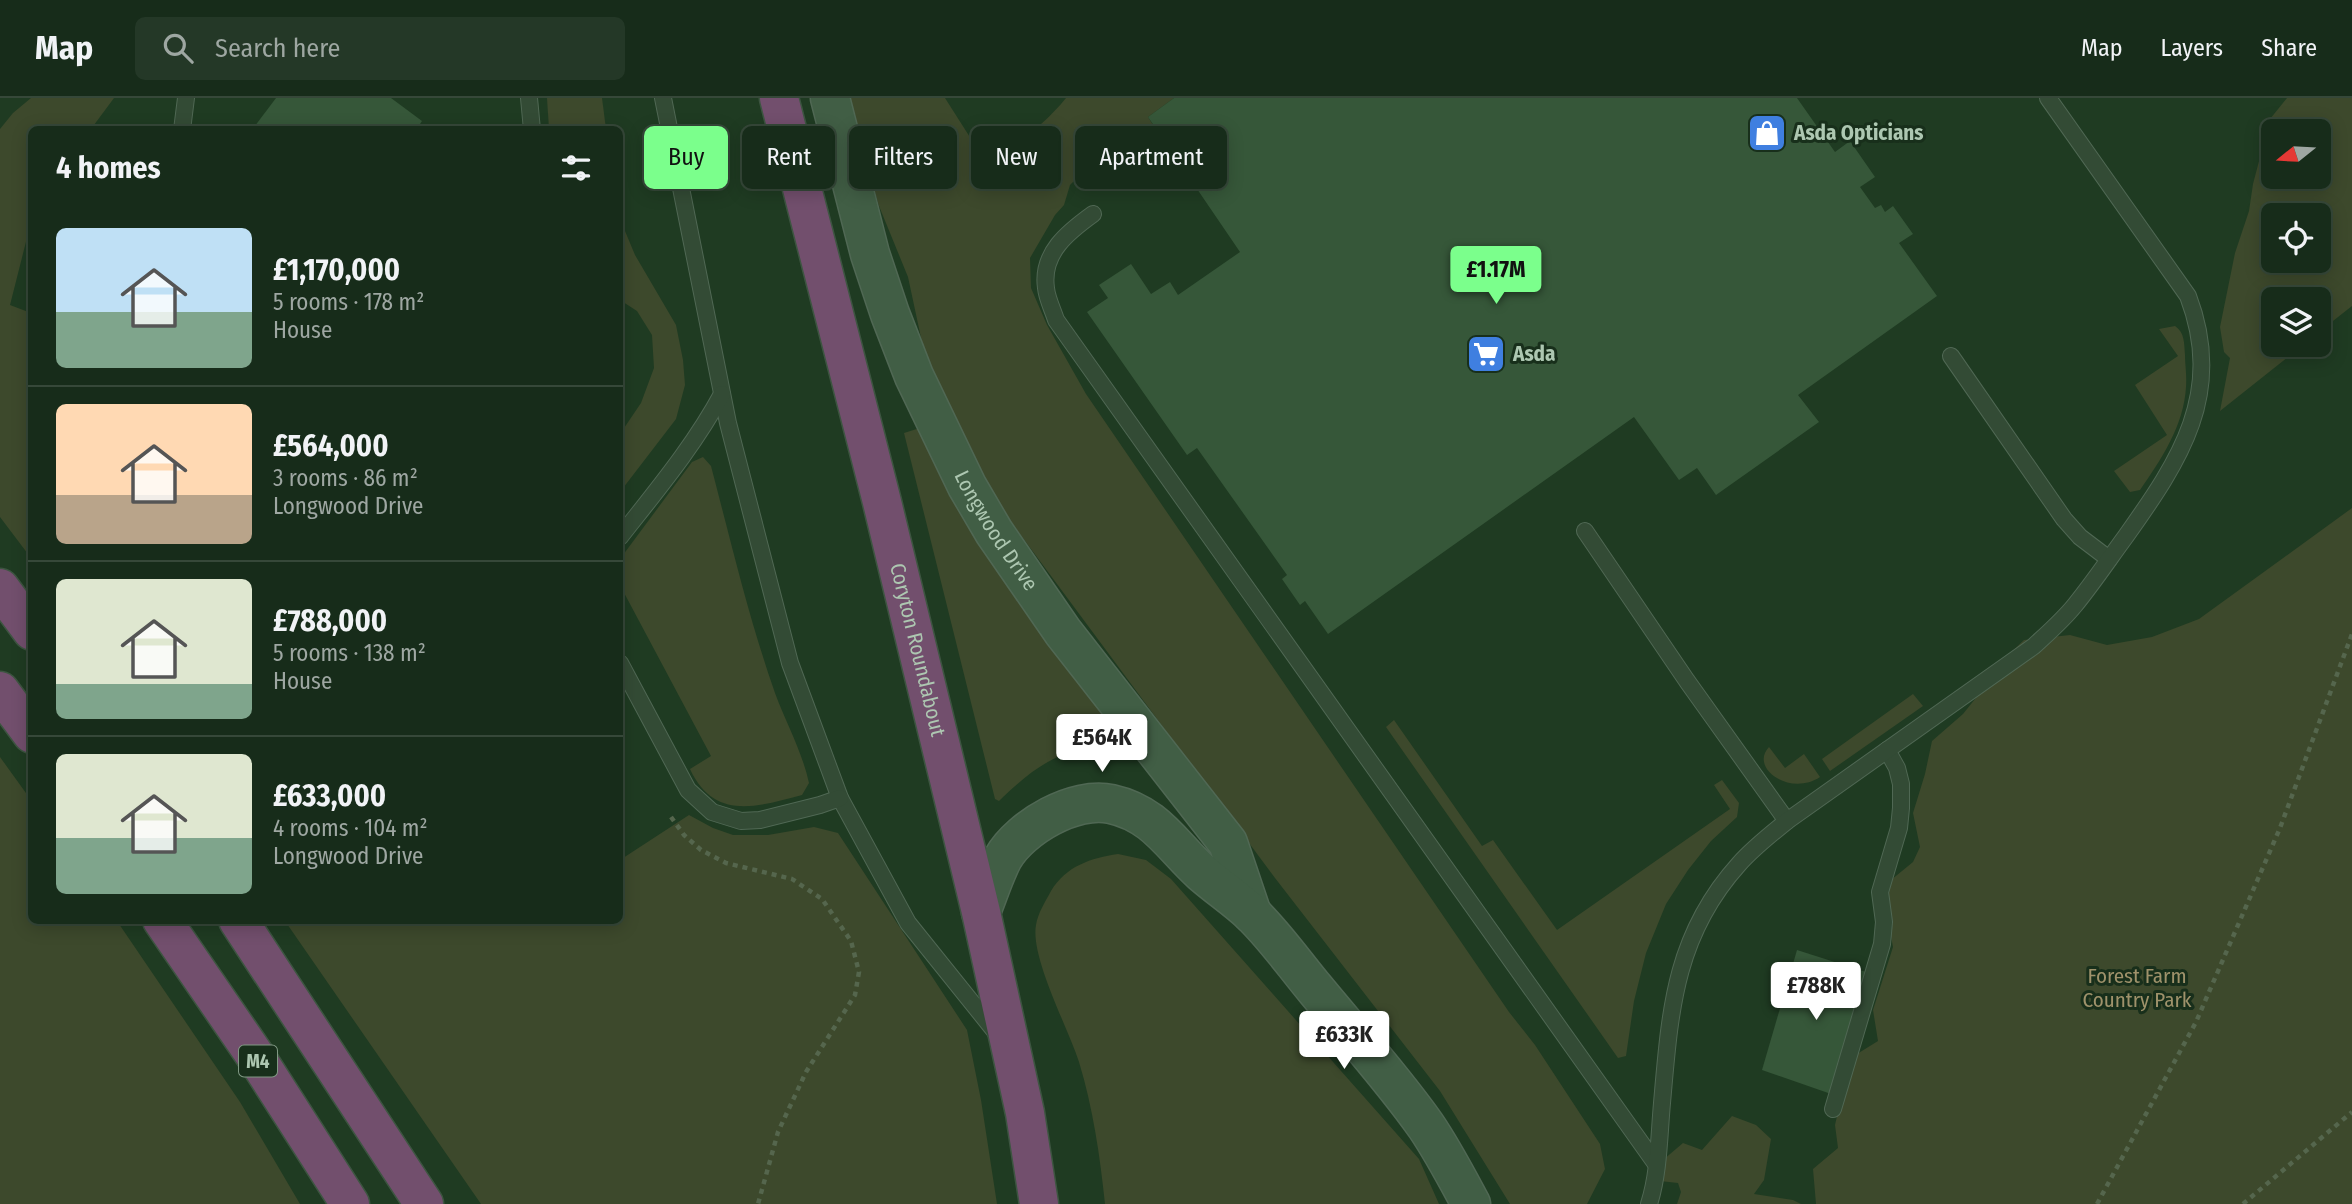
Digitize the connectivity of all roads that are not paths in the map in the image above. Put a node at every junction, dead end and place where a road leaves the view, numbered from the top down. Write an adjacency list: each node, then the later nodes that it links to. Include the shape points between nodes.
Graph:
1 (186, 98): 7 (lane)
2 (529, 98): 8 (lane)
3 (663, 98): 11 (lane)
4 (779, 98): 23 (highway, Coryton Roundabout)
5 (830, 98): 24 (street, Longwood Drive, via 890,314 967,486 993,532 1063,632 1228,843)
6 (2048, 98): 14 (lane, via 2188,296 2200,347 2197,406 2187,437 2170,473)
7 (182, 126)
8 (531, 126)
9 (1093, 214): 29 (lane, via 1063,236 1049,258 1045,287 1056,320)
10 (1951, 356): 14 (lane, via 2064,519)
11 (722, 394): 13 (lane, via 688,450); 21 (lane, via 790,663)
12 (1585, 531): 22 (lane)
13 (623, 533)
14 (2109, 559): 20 (lane, via 2075,606 2034,646)
15 (0, 588): 16 (highway)
16 (28, 626)
17 (623, 669): 21 (lane, via 688,790 712,812 741,821 760,820)
18 (0, 691): 19 (highway)
19 (28, 729)
20 (1886, 750): 22 (lane); 28 (lane, via 1899,776 1901,808 1880,892 1882,944)
21 (840, 798): 27 (lane, via 908,923)
22 (1787, 821): 29 (lane, via 1756,846 1723,883 1684,954 1671,1010)
23 (981, 912): 24 (street, Longwood Drive, via 1004,857 1032,828 1066,808 1110,804 1135,812 1167,834 1200,871); 27 (highway, Coryton Roundabout)
24 (1252, 914): 33 (street, Longwood Drive, via 1424,1124)
25 (165, 924): 30 (highway, M4)
26 (241, 924): 31 (highway)
27 (1012, 1053): 32 (highway, Coryton Roundabout)
28 (1833, 1109)
29 (1656, 1164): 34 (lane)
30 (350, 1204)
31 (424, 1204)
32 (1039, 1204)
33 (1471, 1204)
34 (1648, 1204)

